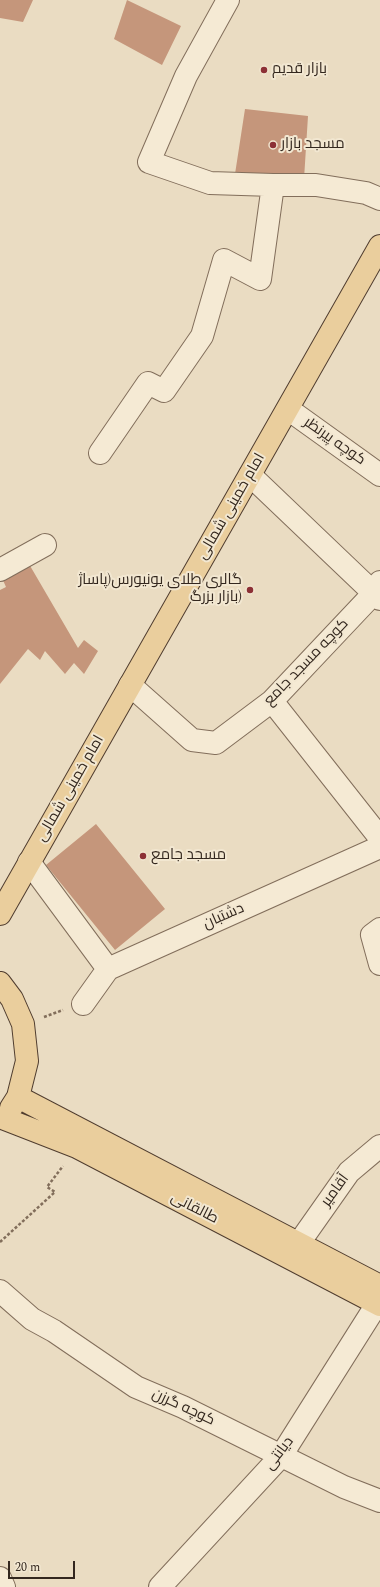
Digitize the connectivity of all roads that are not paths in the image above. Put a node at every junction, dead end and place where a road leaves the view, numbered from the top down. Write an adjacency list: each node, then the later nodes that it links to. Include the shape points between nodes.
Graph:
1 (228, 0): 2 (street, via 186,76 149,162 210,183)
2 (273, 185): 3 (street, via 316,185 366,193); 6 (street, via 260,279 224,260 202,336 164,390 148,383)
3 (380, 199)
4 (380, 246): 5 (main road, امام خمینی شمالی)
5 (288, 409): 7 (main road, امام خمینی شمالی); 8 (street, کوچه پیرنظر)
6 (100, 453)
7 (250, 475): 11 (street); 12 (main road, امام خمینی شمالی)
8 (380, 475)
9 (45, 545): 10 (street)
10 (0, 570)
11 (378, 591): 13 (street, کوچه مسجد جامع)
12 (130, 686): 13 (street, کوچه مسجد جامع, via 192,740 216,743); 16 (main road, امام خمینی شمالی)
13 (272, 701): 14 (street)
14 (380, 838)
15 (380, 848): 20 (street, دشتبان)
16 (29, 862): 17 (main road, امام خمینی شمالی); 20 (street)
17 (0, 914)
18 (380, 929): 19 (street, via 372,935)
19 (380, 964)
20 (108, 969): 22 (street)
21 (0, 983): 23 (main road, via 12,999 23,1024 27,1061)
22 (83, 1004)
23 (18, 1097): 24 (main road); 26 (main road, طالقانی)
24 (3, 1121): 28 (main road, طالقانی, via 77,1147)
25 (380, 1146): 26 (street, آقامیر, via 349,1172)
26 (298, 1243): 28 (main road, طالقانی)
27 (0, 1291): 29 (street, کوچه گرزن, via 32,1319 136,1387 183,1407)
28 (379, 1298): 29 (street, دیانتی)
29 (281, 1456): 30 (street, کوچه گرزن, via 344,1487); 33 (street, دیانتی)
30 (380, 1501)
31 (0, 1578): 32 (street)
32 (4, 1587)
33 (160, 1587)

